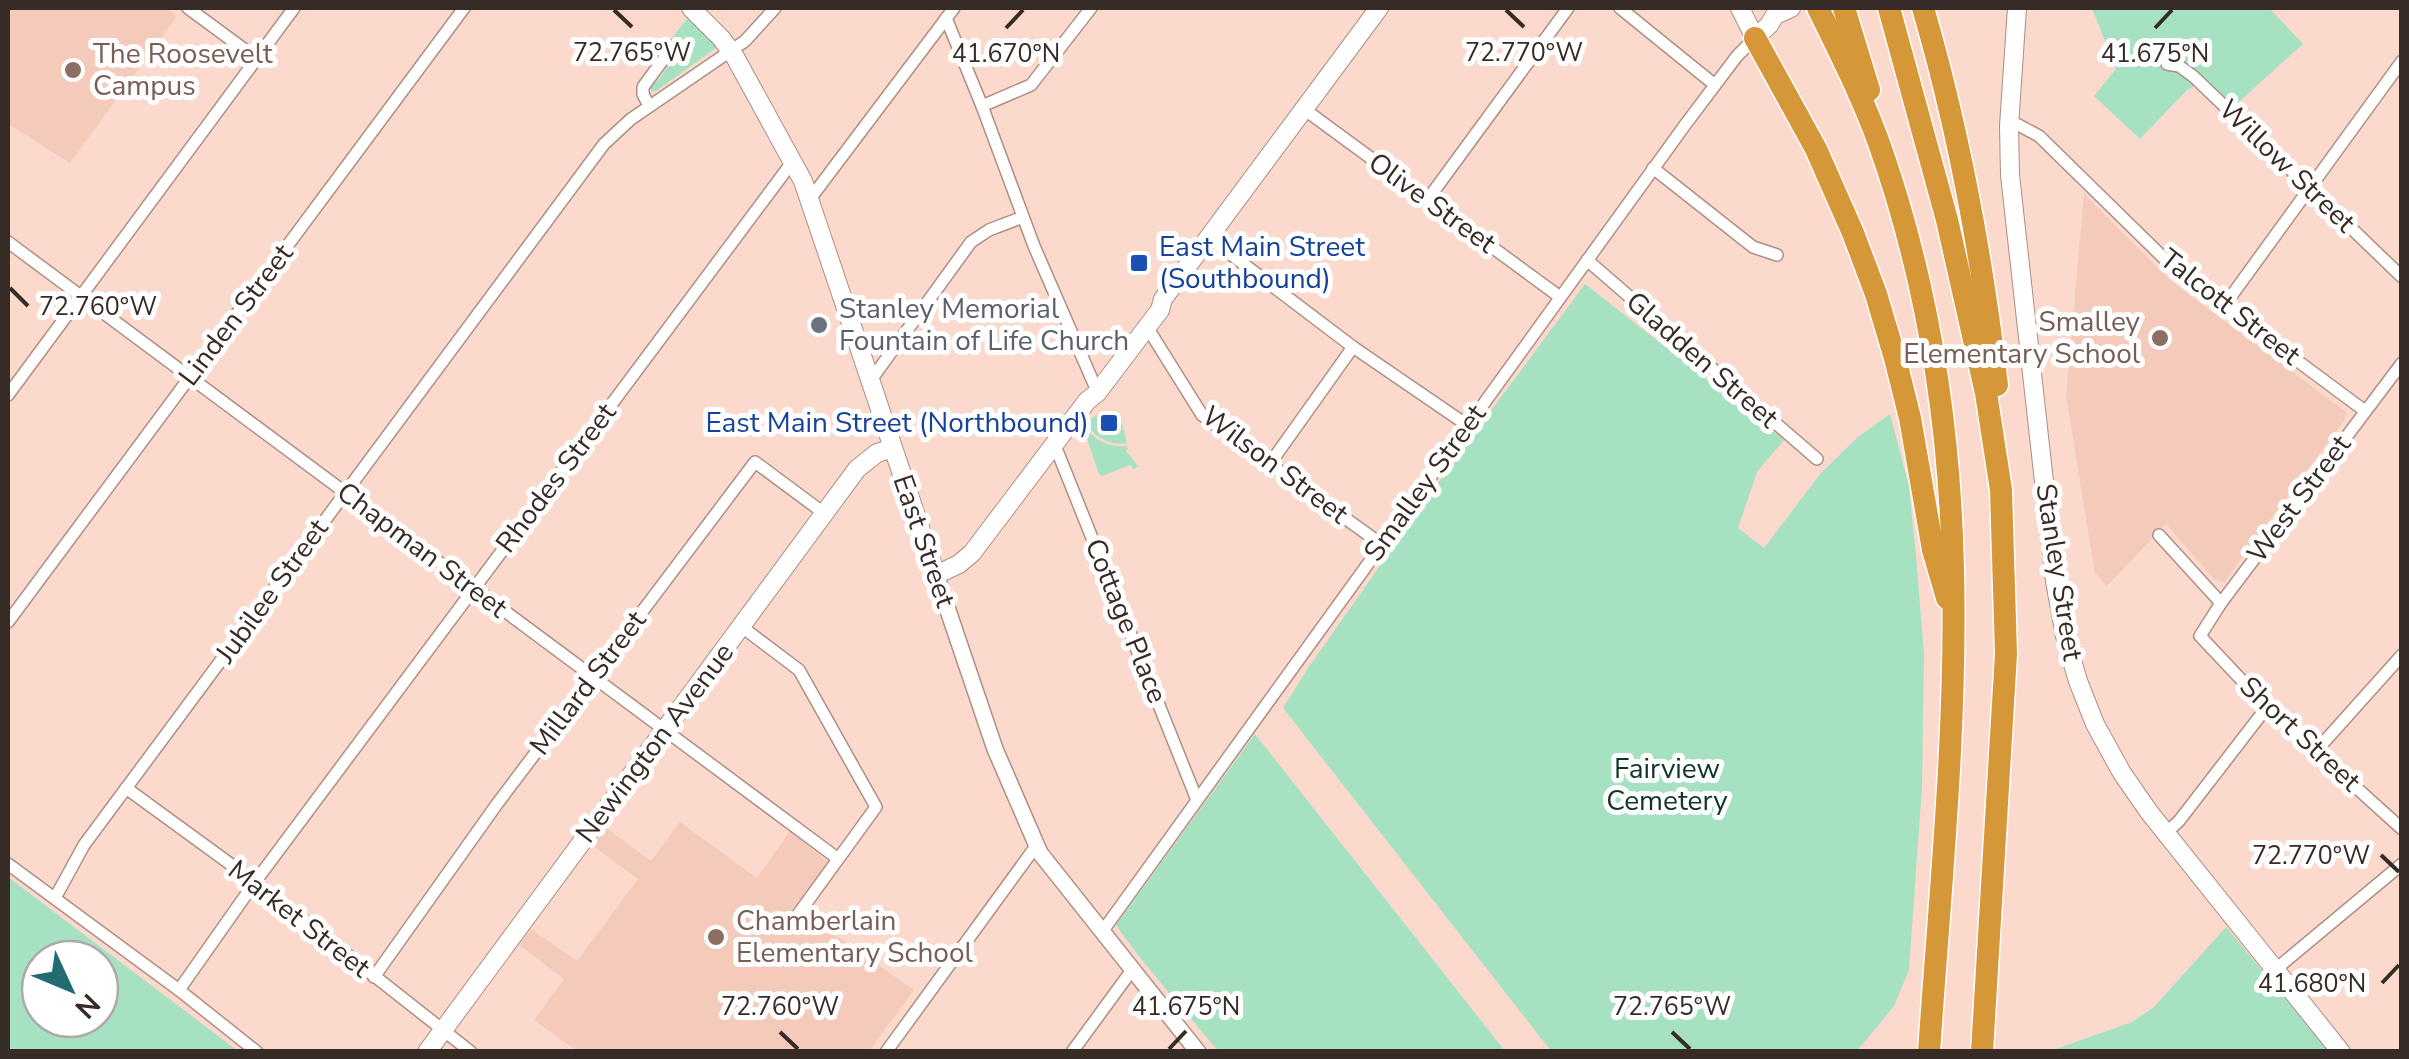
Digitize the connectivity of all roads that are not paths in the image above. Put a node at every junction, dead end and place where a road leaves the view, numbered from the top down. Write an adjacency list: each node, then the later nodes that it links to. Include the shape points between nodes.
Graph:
1 (188, 8): 21 (street)
2 (294, 8): 21 (street)
3 (464, 8): 48 (street, Linden Street)
4 (691, 8): 20 (main road, East Street)
5 (775, 8): 20 (street, Jubilee Street)
6 (1091, 8): 26 (street, via 1031,85)
7 (1378, 8): 27 (main road)
8 (1568, 8): 34 (street)
9 (1620, 8): 24 (street)
10 (1740, 8): 18 (main road)
11 (1818, 8): 29 (highway)
12 (1844, 8): 29 (highway)
13 (1889, 8): 58 (highway, via 1947,220)
14 (1922, 8): 58 (highway, via 1974,226 1998,395)
15 (2018, 8): 28 (main road, Stanley Street)
16 (1788, 9): 18 (main road)
17 (950, 13): 26 (street); 33 (street)
18 (1762, 32): 24 (street, Smalley Street); 66 (highway, via 1876,294 1910,418 1935,559)
19 (673, 46): 25 (street, via 642,88)
20 (731, 50): 25 (street, Jubilee Street); 30 (main road, East Street)
21 (256, 58): 41 (street)
22 (2402, 61): 32 (street)
23 (2167, 64): 32 (street, Willow Street, via 2193,76)
24 (1714, 85): 31 (street, Smalley Street)
25 (650, 106): 59 (street, Jubilee Street, via 604,144)
26 (982, 106): 35 (street)
27 (1304, 108): 34 (street, Olive Street); 36 (main road)
28 (2009, 120): 44 (street, Talcott Street, via 2039,136 2179,273); 78 (main road, Stanley Street, via 2016,237 2063,629 2101,737)
29 (1879, 144): 66 (highway, via 1916,278 1938,394)
30 (793, 161): 33 (main road, East Street); 64 (street, Rhodes Street)
31 (1653, 168): 38 (street, via 1753,247); 39 (street, Smalley Street)
32 (2310, 190): 40 (street, Willow Street); 44 (street)
33 (810, 199): 49 (main road, East Street)
34 (1428, 199): 42 (street, Olive Street)
35 (1023, 216): 49 (street, via 971,242); 50 (street)
36 (1208, 237): 43 (main road); 46 (street)
37 (8, 242): 41 (street, Chapman Street)
38 (1777, 254)
39 (1586, 260): 42 (street, Smalley Street); 56 (street, Gladden Street)
40 (2402, 277)
41 (80, 296): 48 (street, Chapman Street); 51 (street)
42 (1560, 297): 53 (street, Smalley Street)
43 (1163, 298): 45 (main road); 50 (main road)
44 (2224, 306): 52 (street, Talcott Street)
45 (1147, 327): 50 (main road, via 1097,393); 57 (street, Wilson Street, via 1202,416)
46 (1354, 347): 53 (street); 57 (street)
47 (2402, 364): 52 (street, West Street)
48 (190, 377): 59 (street, Chapman Street); 67 (street, Linden Street)
49 (871, 380): 55 (main road, East Street)
50 (1090, 392): 54 (main road)
51 (8, 395)
52 (2365, 411): 65 (street, West Street)
53 (1467, 425): 62 (street, Smalley Street)
54 (1054, 443): 63 (main road, via 972,553); 76 (street, Cottage Place)
55 (893, 448): 60 (main road, Newington Avenue, via 864,461); 63 (main road, East Street)
56 (1817, 459)
57 (1270, 465): 62 (street, Wilson Street)
58 (2000, 473): 99 (highway, via 2006,654)
59 (344, 492): 64 (street, Chapman Street); 75 (street, Jubilee Street)
60 (824, 514): 68 (main road, Newington Avenue); 71 (street, Millard Street, via 754,462)
61 (2159, 535): 65 (street)
62 (1381, 544): 76 (street, Smalley Street)
63 (936, 575): 79 (street, East Street, via 990,737)
64 (474, 589): 71 (street, Chapman Street); 83 (street, Rhodes Street)
65 (2221, 603): 69 (street, West Street)
66 (1954, 616): 98 (highway)
67 (8, 622)
68 (742, 627): 73 (main road, Newington Avenue); 80 (street, via 799,670 876,807)
69 (2200, 636): 72 (street, Short Street)
70 (2402, 656): 74 (street)
71 (593, 678): 73 (street, Chapman Street); 89 (street, Millard Street)
72 (2267, 707): 74 (street, Short Street); 78 (street)
73 (664, 730): 80 (street, Chapman Street); 91 (main road, Newington Avenue)
74 (2316, 751): 77 (street, Short Street)
75 (126, 788): 83 (street, Market Street); 84 (street, Jubilee Street)
76 (1197, 800): 86 (street, Smalley Street)
77 (2402, 829)
78 (2166, 833): 88 (main road, Stanley Street)
79 (1036, 846): 86 (street, East Street); 95 (street)
80 (837, 858): 85 (street)
81 (8, 864): 84 (street)
82 (2402, 864): 88 (street)
83 (255, 882): 89 (street, Market Street); 90 (street, Rhodes Street)
84 (55, 898): 90 (street)
85 (791, 924)
86 (1102, 932): 87 (street, East Street)
87 (1132, 970): 96 (street); 97 (street, East Street)
88 (2276, 970): 100 (main road, Stanley Street)
89 (374, 977): 91 (street, Market Street)
90 (179, 990): 92 (street)
91 (442, 1031): 93 (main road, Newington Avenue); 94 (street, Market Street)
92 (257, 1052)
93 (426, 1052)
94 (470, 1052)
95 (886, 1052)
96 (1072, 1052)
97 (1198, 1052)
98 (1929, 1052)
99 (1982, 1052)
100 (2341, 1052)

